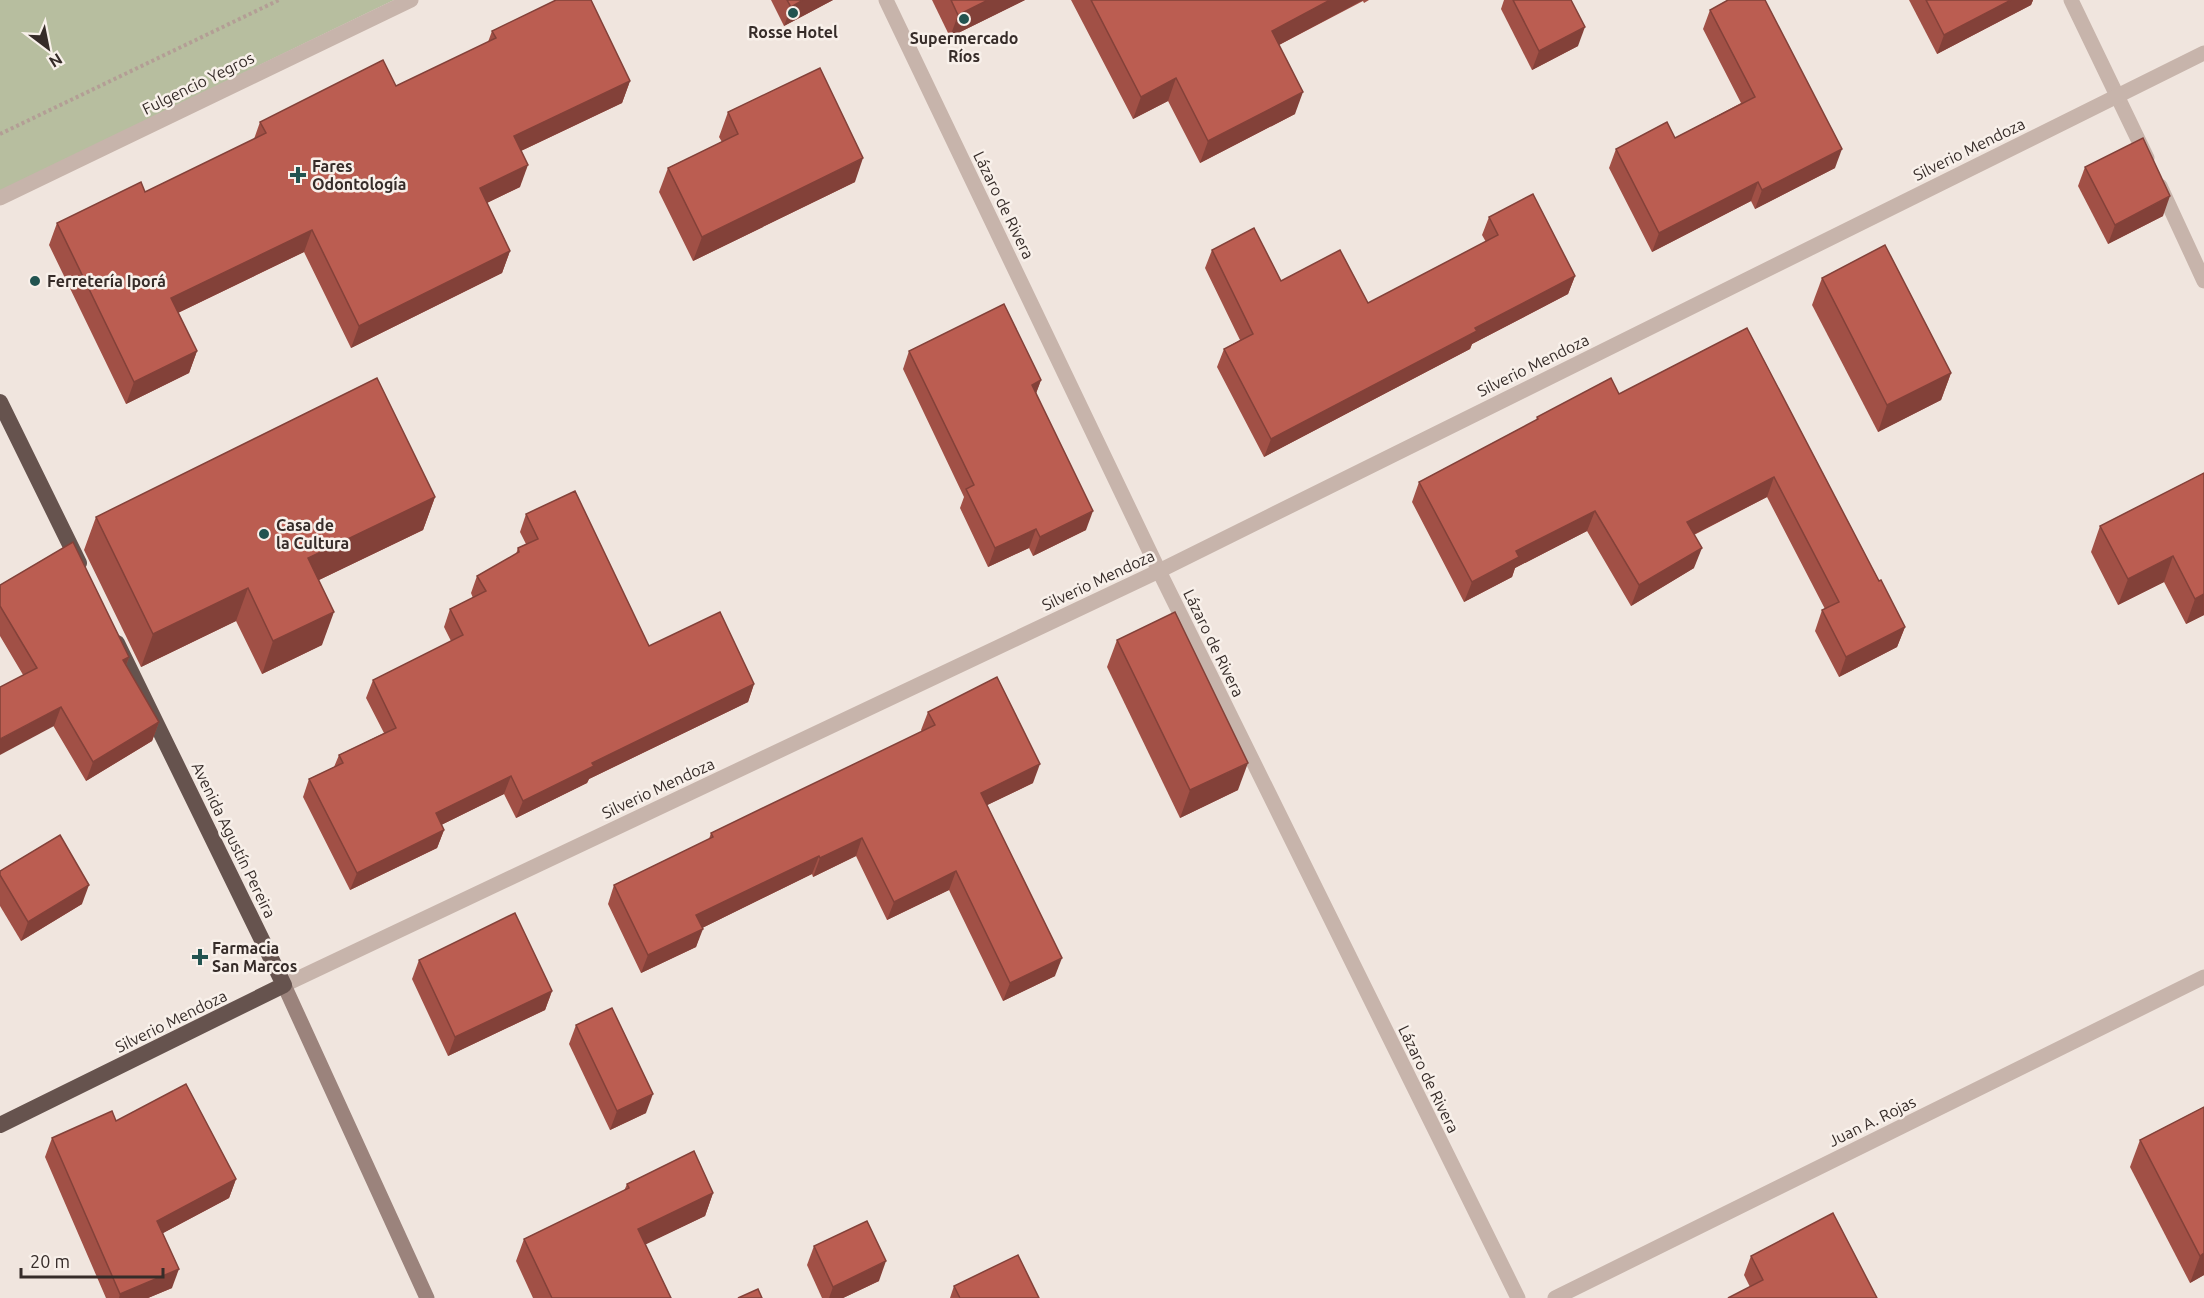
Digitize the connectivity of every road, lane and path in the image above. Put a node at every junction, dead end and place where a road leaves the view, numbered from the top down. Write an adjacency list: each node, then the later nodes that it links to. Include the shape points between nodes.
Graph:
1 (279, 0): 7 (path)
2 (411, 0): 8 (street, Fulgencio Yegros)
3 (886, 0): 11 (street, Lázaro de Rivera)
4 (2071, 0): 6 (street)
5 (2204, 53): 6 (street, Silverio Mendoza)
6 (2118, 95): 9 (street); 11 (street, Silverio Mendoza)
7 (0, 134)
8 (0, 198)
9 (2204, 281)
10 (0, 402): 12 (highway)
11 (1159, 571): 15 (street, Silverio Mendoza); 18 (street, Lázaro de Rivera)
12 (88, 582)
13 (108, 625): 15 (highway, Avenida Agustín Pereira)
14 (2204, 977): 19 (street, Juan A. Rojas)
15 (284, 985): 16 (highway, Silverio Mendoza); 17 (main road, Avenida Agustín Pereira)
16 (0, 1125)
17 (427, 1298)
18 (1518, 1298)
19 (1555, 1298)

